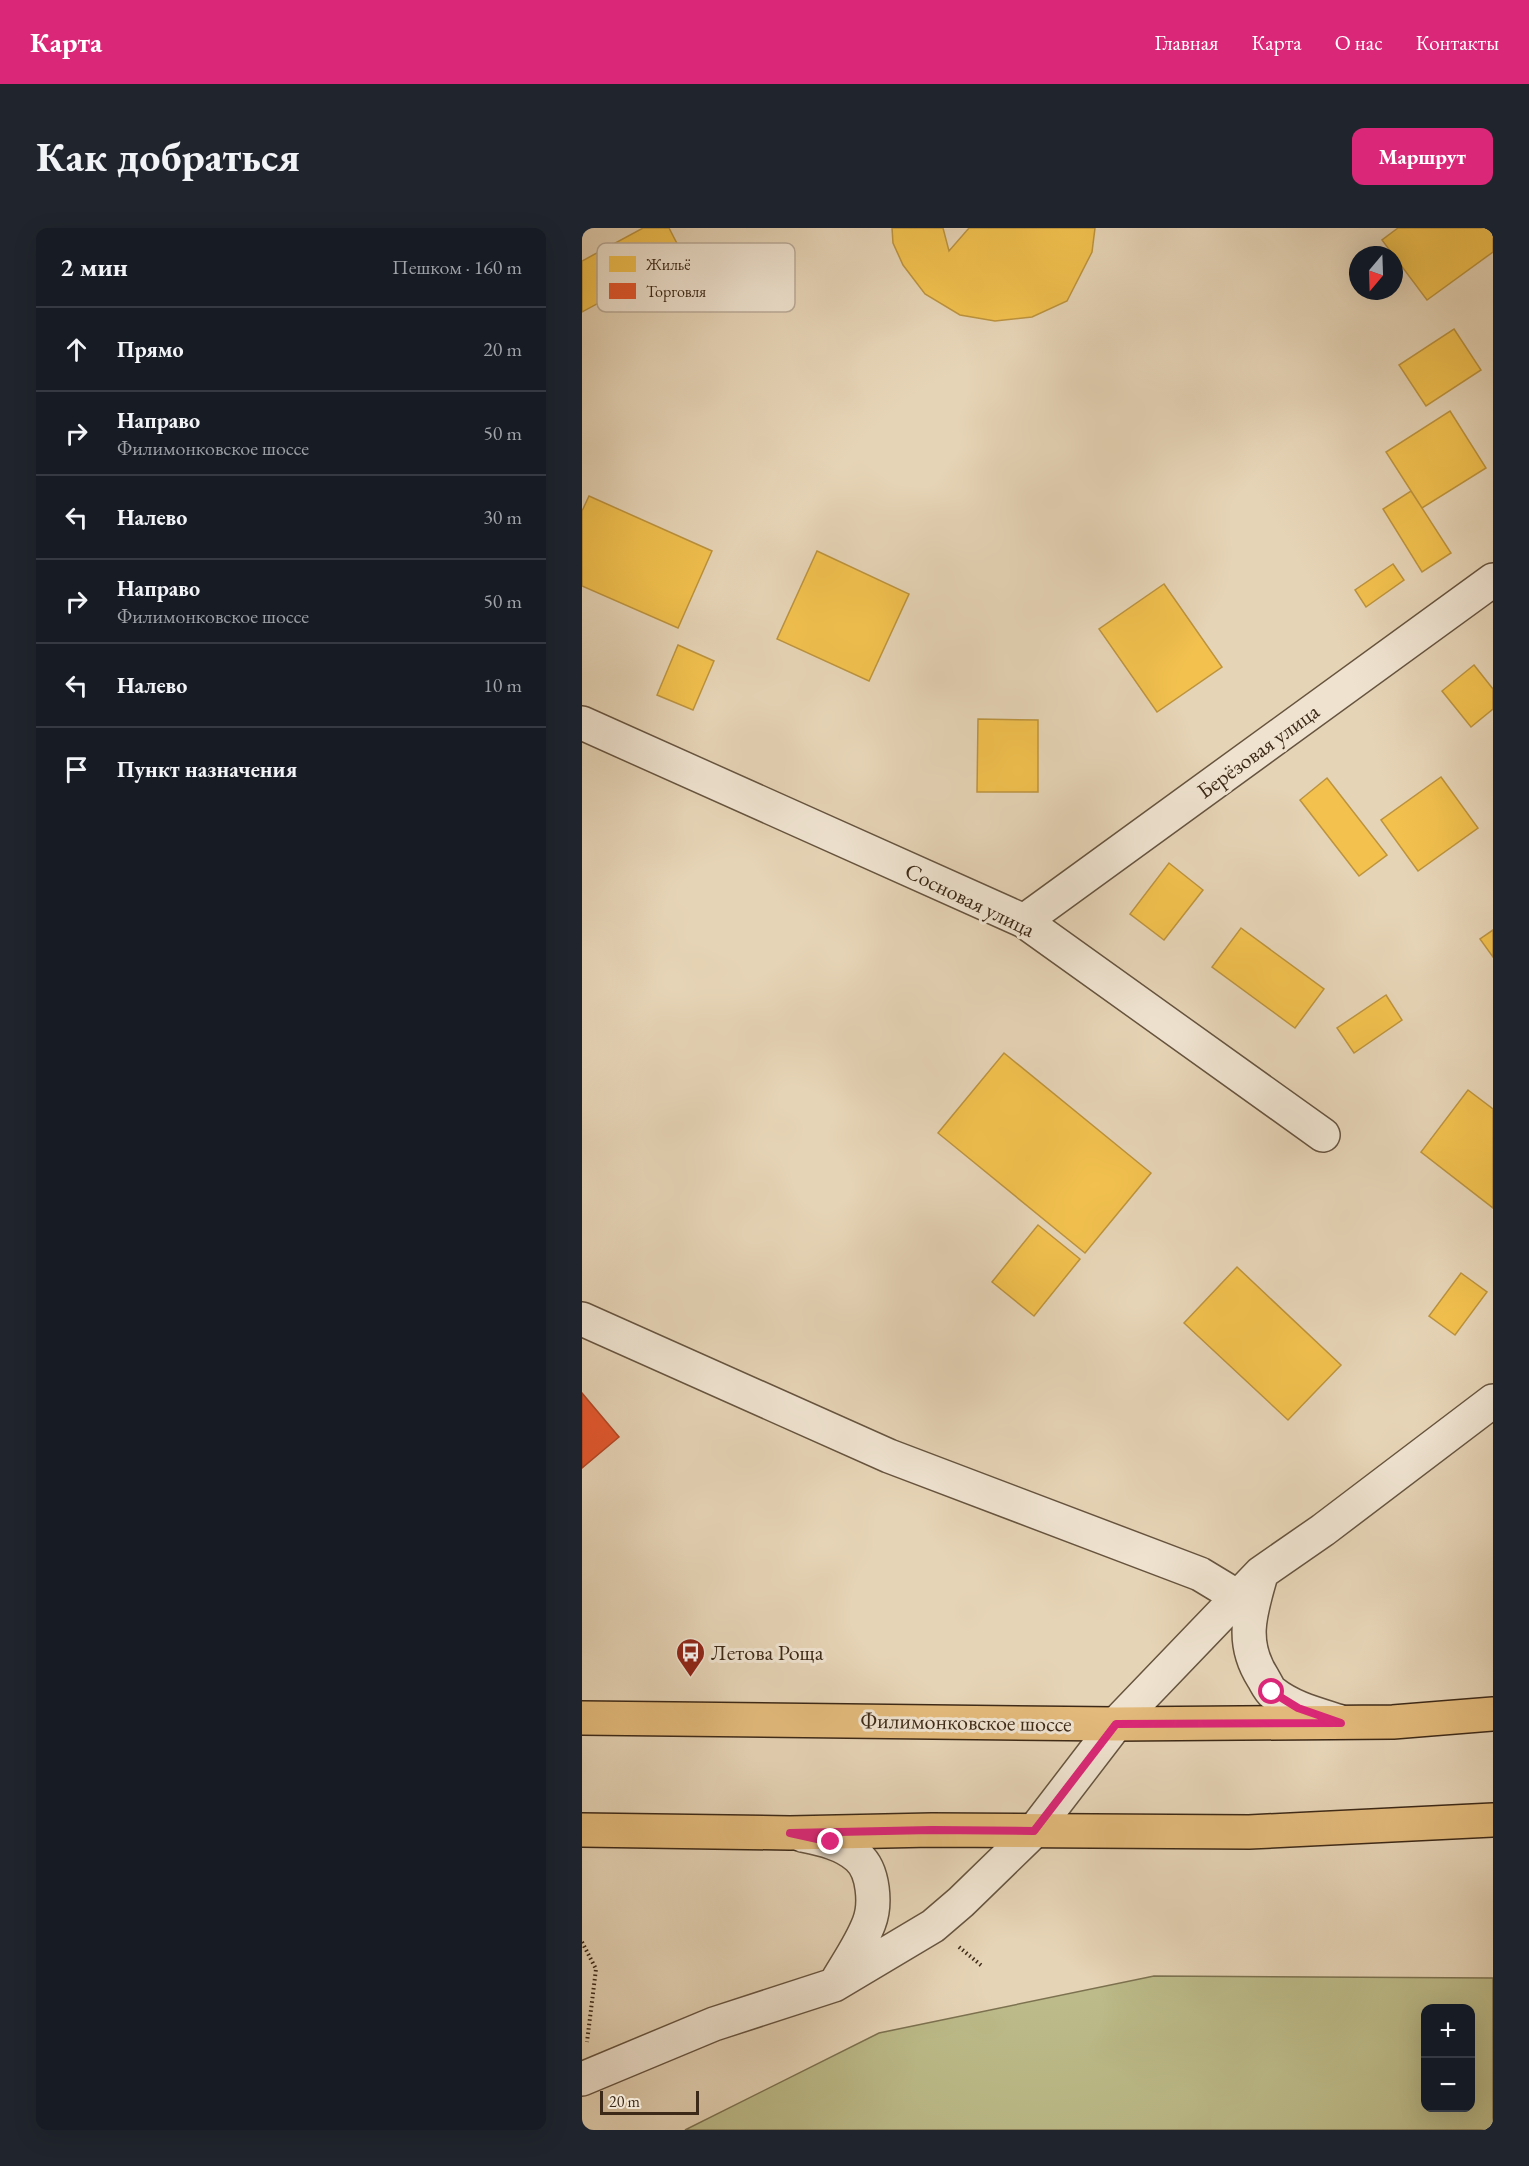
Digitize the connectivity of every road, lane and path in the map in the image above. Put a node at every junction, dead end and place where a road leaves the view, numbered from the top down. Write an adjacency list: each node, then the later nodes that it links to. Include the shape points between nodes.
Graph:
1 (1493, 580): 3 (street, Берёзовая улица)
2 (582, 723): 3 (street, Сосновая улица)
3 (1024, 921): 4 (street, Сосновая улица)
4 (1323, 1136)
5 (582, 1319): 8 (street, via 889,1456 1189,1570)
6 (1493, 1401): 7 (street)
7 (1261, 1573): 8 (street); 11 (street, via 1250,1615 1248,1642 1258,1670 1272,1692 1298,1708)
8 (1238, 1597): 12 (street)
9 (1493, 1714): 11 (main road, Филимонковское шоссе)
10 (582, 1718): 12 (main road, Филимонковское шоссе)
11 (1341, 1723): 12 (main road, Филимонковское шоссе)
12 (1116, 1724): 15 (street)
13 (1493, 1820): 15 (main road, via 1249,1832)
14 (582, 1830): 16 (main road)
15 (1034, 1831): 16 (main road); 18 (street, via 933,1926)
16 (790, 1833): 18 (street, via 831,1842 859,1858 871,1880 870,1920)
17 (582, 1942): 19 (path, via 596,1969)
18 (834, 1985): 19 (street, via 714,2024)
19 (583, 2079)

